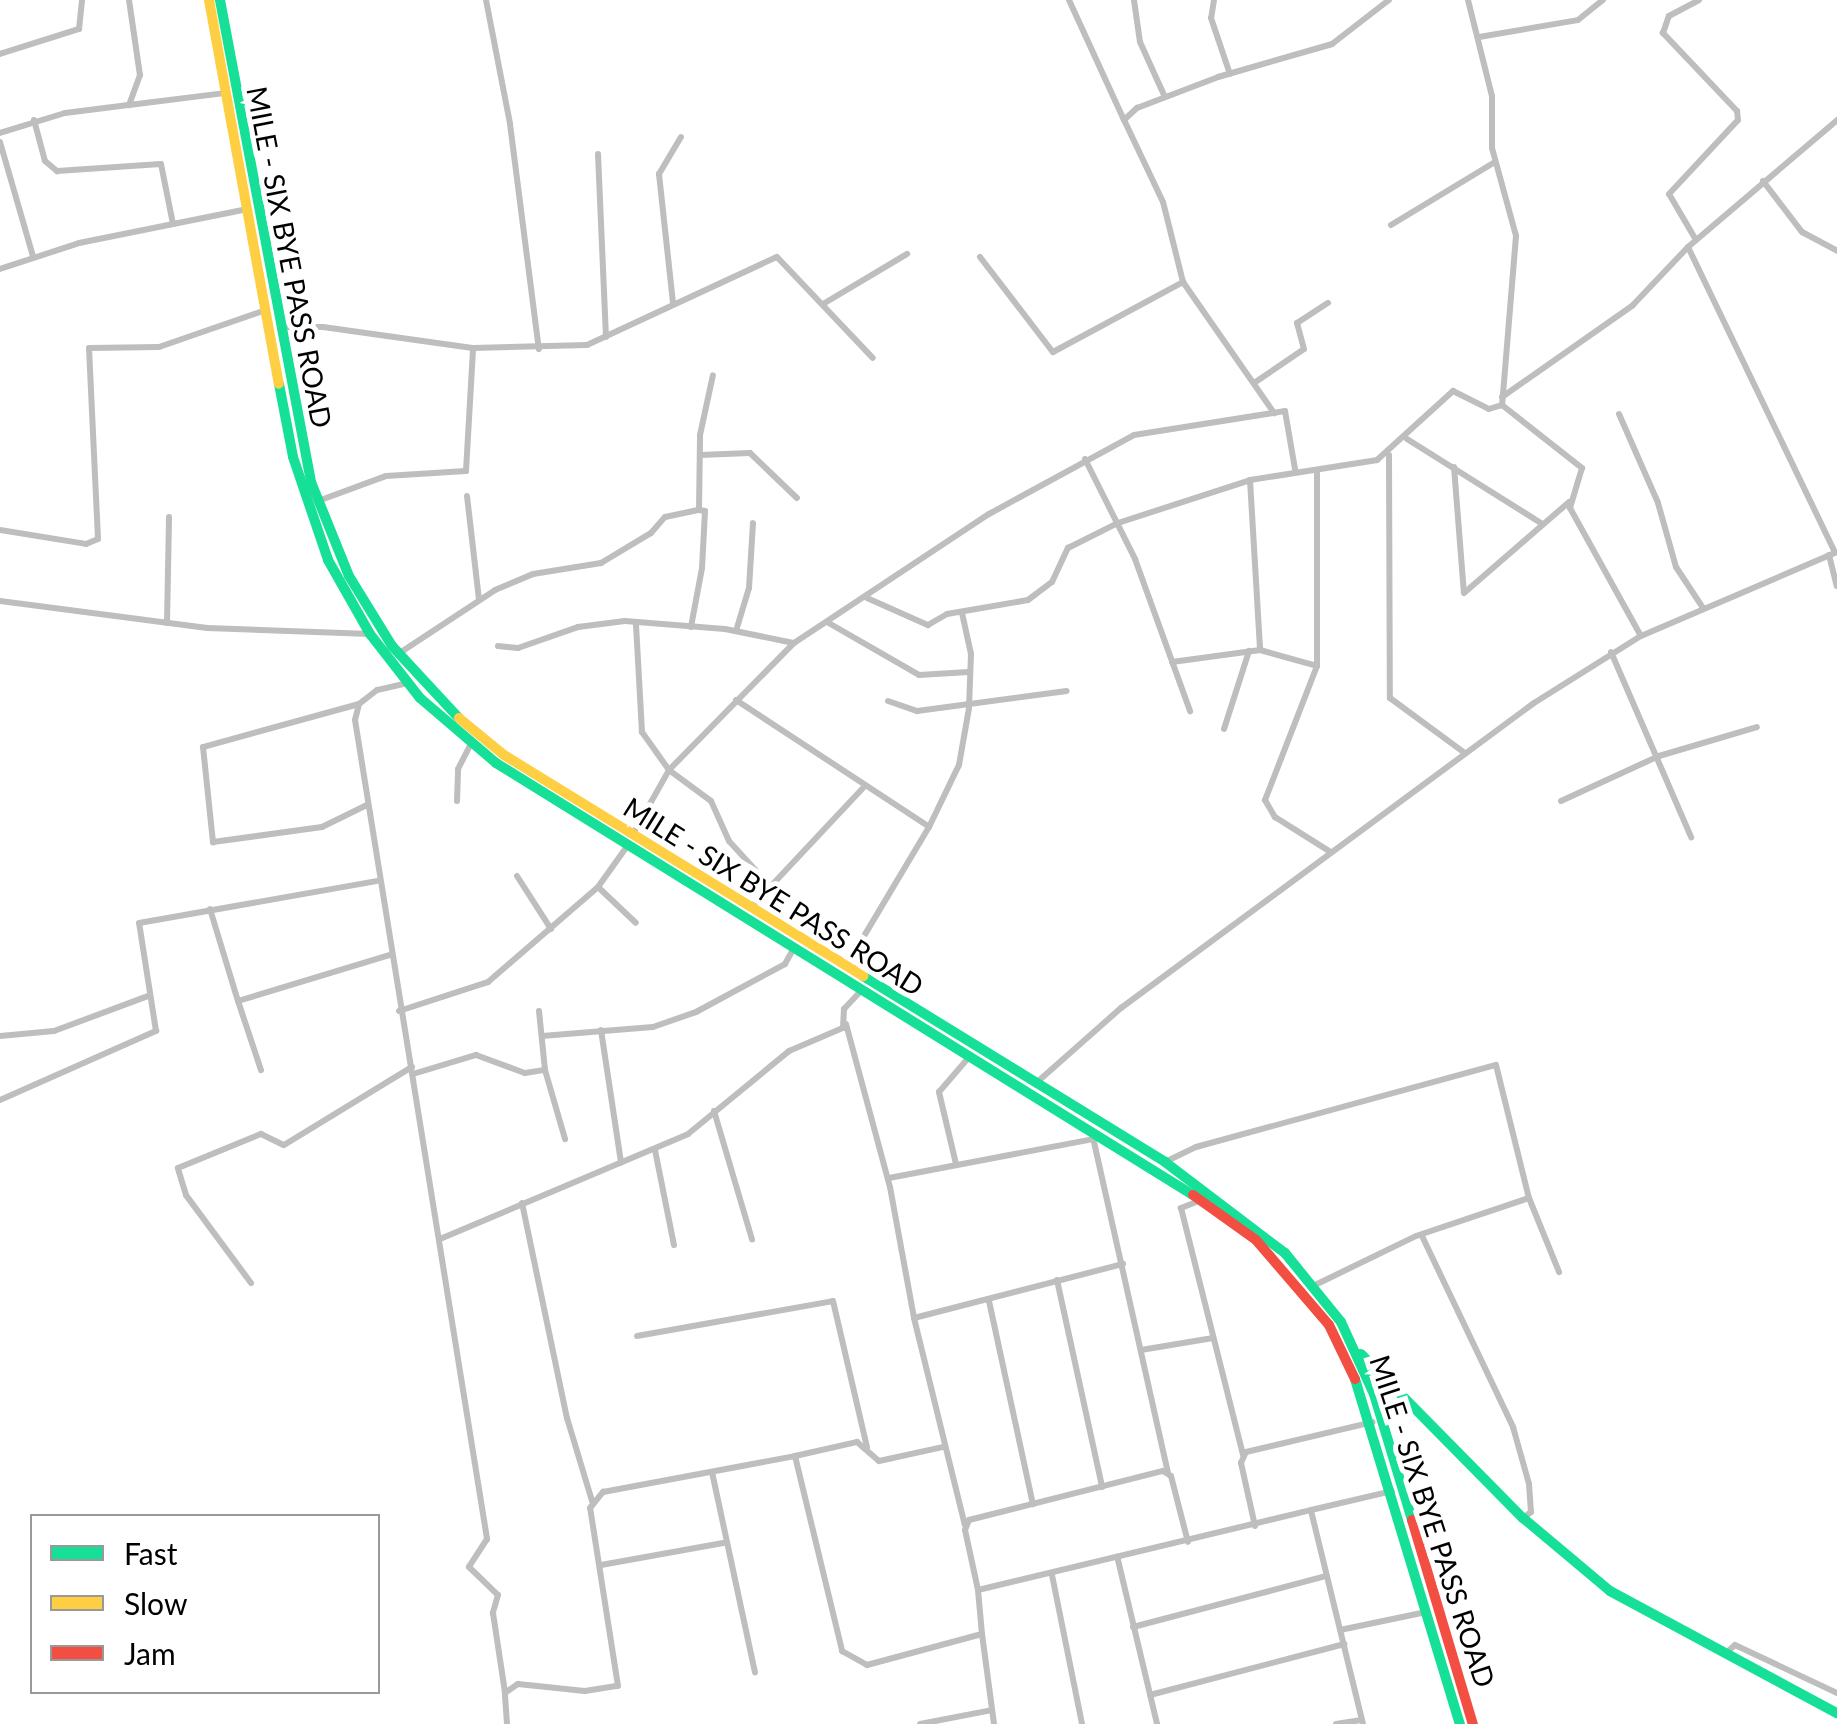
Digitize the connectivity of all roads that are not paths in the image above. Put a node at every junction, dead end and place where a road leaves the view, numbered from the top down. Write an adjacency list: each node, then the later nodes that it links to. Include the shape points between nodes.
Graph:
1 (82, 0): 14 (street, via 78,29)
2 (130, 0): 18 (street, via 140,75)
3 (209, 0): 16 (street)
4 (220, 0): 43 (street, MILE - SIX BYE PASS ROAD)
5 (486, 0): 46 (street, via 510,124)
6 (1069, 0): 20 (street)
7 (1134, 0): 17 (street, via 1140,42)
8 (1214, 0): 15 (street, via 1210,18)
9 (1388, 0): 15 (street, via 1332,44)
10 (1468, 0): 13 (street)
11 (1603, 0): 13 (street, via 1578,20)
12 (1699, 0): 31 (street, via 1668,16 1663,33 1738,120 1668,194)
13 (1479, 38): 26 (street, via 1492,96)
14 (0, 54)
15 (1230, 74): 17 (street)
16 (226, 92): 18 (street); 28 (street)
17 (1165, 97): 20 (street)
18 (129, 105): 19 (street)
19 (34, 120): 22 (street); 29 (street, via 45,161 56,171 161,164)
20 (1124, 120): 38 (street, via 1162,202)
21 (1837, 120): 27 (street)
22 (0, 132)
23 (681, 137): 39 (street, via 658,174)
24 (0, 142): 35 (street)
25 (598, 154): 44 (street)
26 (1495, 162): 30 (street); 50 (street, via 1516,236)
27 (1763, 181): 31 (street); 33 (street, via 1802,232)
28 (248, 209): 29 (street); 42 (street)
29 (173, 224): 35 (street)
30 (1391, 225)
31 (1696, 240): 32 (street)
32 (1688, 247): 50 (street, via 1632,306); 71 (street)
33 (1837, 251)
34 (906, 254): 41 (street)
35 (33, 256): 37 (street)
36 (980, 256): 38 (street, via 1053,352)
37 (0, 269)
38 (1182, 282): 49 (street)
39 (673, 303): 41 (street, via 776,256); 44 (street)
40 (1328, 303): 49 (street, via 1297,323 1304,349)
41 (823, 304): 47 (street)
42 (266, 310): 70 (street, via 159,347 89,348 98,539 86,544); 83 (street, via 300,486 328,560)
43 (280, 327): 45 (street, via 322,326); 63 (street, MILE - SIX BYE PASS ROAD)
44 (606, 337): 46 (street)
45 (473, 348): 46 (street); 63 (street, via 466,470 386,476)
46 (539, 349)
47 (874, 358)
48 (713, 375): 54 (street)
49 (1254, 384): 51 (street)
50 (1502, 401): 53 (street, via 1488,409 1453,391); 64 (street, via 1582,468)
51 (1274, 413): 56 (street, via 1144,432); 58 (street, via 1285,412)
52 (1619, 414): 76 (street, via 1658,504 1676,567)
53 (1407, 438): 55 (street); 57 (street)
54 (700, 455): 62 (street, via 750,454); 65 (street)
55 (1389, 455): 59 (street); 104 (street, via 1390,698)
56 (1085, 459): 68 (street); 73 (street, via 955,535)
57 (1454, 467): 69 (street); 69 (street, via 1462,592 1476,587)
58 (1295, 470): 59 (street); 60 (street)
59 (1318, 473): 92 (street)
60 (1250, 480): 68 (street); 87 (street)
61 (466, 496): 74 (street)
62 (797, 498)
63 (317, 502): 90 (street, MILE - SIX BYE PASS ROAD, via 348,576)
64 (1569, 502): 69 (street); 84 (street)
65 (699, 510): 74 (street, via 665,517 600,564 533,574); 81 (street, via 706,511)
66 (168, 517): 79 (street)
67 (753, 523): 82 (street, via 749,588)
68 (1118, 523): 77 (street, via 1068,548 1038,595); 91 (street)
69 (1541, 524)
70 (0, 530)
71 (1833, 553): 72 (street); 76 (street)
72 (1837, 586)
73 (866, 598): 77 (street, via 928,624); 78 (street)
74 (480, 600): 90 (street)
75 (0, 602): 79 (street)
76 (1703, 608): 84 (street)
77 (962, 613): 93 (street)
78 (827, 622): 85 (street); 93 (street, via 919,675)
79 (167, 623): 83 (street)
80 (636, 624): 81 (street); 86 (street, via 604,622 518,648); 106 (street, via 642,732)
81 (691, 627): 82 (street)
82 (736, 630): 85 (street)
83 (370, 634): 94 (street)
84 (1642, 636): 89 (street)
85 (794, 643): 96 (street, via 778,666)
86 (498, 646)
87 (1260, 650): 88 (street); 92 (street)
88 (1249, 651): 91 (street); 102 (street)
89 (1611, 652): 104 (street); 105 (street)
90 (398, 654): 113 (street, MILE - SIX BYE PASS ROAD, via 484,740)
91 (1172, 662): 100 (street)
92 (1317, 666): 114 (street, via 1265,800 1275,817)
93 (969, 672): 99 (street)
94 (408, 684): 98 (street, via 377,690); 103 (street)
95 (1068, 691): 99 (street)
96 (736, 700): 106 (street); 107 (street)
97 (888, 702): 99 (street, via 917,711)
98 (359, 704): 110 (street, via 355,720); 110 (street, via 203,748 213,842 322,827)
99 (970, 708): 111 (street, via 959,765)
100 (1190, 711)
101 (1757, 727): 105 (street)
102 (1224, 729)
103 (470, 744): 108 (street, via 458,769); 113 (street)
104 (1466, 753): 114 (street)
105 (1659, 756): 109 (street); 112 (street)
106 (669, 770): 113 (street); 117 (street, via 711,801 728,840)
107 (862, 788): 111 (street); 117 (street)
108 (457, 800)
109 (1561, 801)
110 (366, 806): 116 (street)
111 (929, 827): 125 (street)
112 (1692, 837)
113 (631, 840): 118 (street); 119 (street, MILE - SIX BYE PASS ROAD); 123 (street)
114 (1330, 851): 140 (street, via 1121,1008)
115 (517, 876): 122 (street)
116 (376, 881): 120 (street); 124 (street)
117 (771, 886): 119 (street)
118 (598, 887): 121 (street); 122 (street)
119 (751, 907): 125 (street, MILE - SIX BYE PASS ROAD)
120 (210, 909): 127 (street, via 138,923); 129 (street)
121 (636, 923)
122 (551, 929): 130 (street, via 476,989)
123 (794, 948): 126 (street); 133 (street, via 785,964 696,1012 653,1027)
124 (389, 955): 129 (street); 130 (street)
125 (845, 966): 128 (street, MILE - SIX BYE PASS ROAD)
126 (862, 990): 128 (street); 132 (street, via 844,1009)
127 (149, 996): 134 (street, via 54,1031); 141 (street, via 156,1030)
128 (888, 999): 136 (street); 140 (street, MILE - SIX BYE PASS ROAD)
129 (238, 1002): 137 (street)
130 (399, 1011): 138 (street)
131 (539, 1011): 135 (street)
132 (846, 1024): 142 (street, via 789,1052); 149 (street)
133 (601, 1030): 135 (street); 146 (street)
134 (0, 1036)
135 (542, 1036): 139 (street)
136 (970, 1056): 143 (street); 148 (street, via 939,1092)
137 (261, 1070)
138 (413, 1070): 139 (street, via 476,1055 525,1073); 154 (street); 160 (street, via 284,1145 261,1134 178,1168 186,1194)
139 (545, 1070): 144 (street)
140 (1034, 1084): 147 (street, MILE - SIX BYE PASS ROAD)
141 (0, 1100)
142 (714, 1111): 145 (street); 155 (street)
143 (1093, 1136): 148 (street); 151 (street); 157 (street)
144 (565, 1139)
145 (655, 1150): 146 (street); 156 (street)
146 (622, 1162): 152 (street)
147 (1166, 1162): 150 (street, via 1196,1147 1492,1064 1506,1090); 161 (street, MILE - SIX BYE PASS ROAD, via 1239,1212)
148 (956, 1164): 149 (street)
149 (888, 1178): 163 (street)
150 (1529, 1198): 153 (street); 158 (street)
151 (1202, 1200): 164 (street, via 1256,1240); 166 (street, via 1181,1208)
152 (522, 1203): 154 (street); 178 (street, via 566,1418)
153 (1422, 1236): 161 (street); 181 (street, via 1514,1427 1532,1512)
154 (440, 1239): 198 (street, via 487,1539 468,1567 498,1595 493,1612)
155 (752, 1239)
156 (674, 1245)
157 (1123, 1264): 159 (street); 167 (street)
158 (1560, 1272)
159 (1056, 1280): 162 (street); 176 (street)
160 (250, 1284)
161 (1315, 1285): 168 (street, MILE - SIX BYE PASS ROAD)
162 (988, 1300): 163 (street); 179 (street)
163 (914, 1318): 171 (street)
164 (1329, 1325): 168 (street); 169 (street)
165 (637, 1336): 170 (street, via 833,1301)
166 (1213, 1338): 167 (street); 172 (street)
167 (1140, 1350): 175 (street)
168 (1356, 1350): 181 (street); 212 (street, MILE - SIX BYE PASS ROAD)
169 (1374, 1422): 172 (street); 177 (street)
170 (867, 1446): 171 (street, via 879,1461); 173 (street, via 857,1442)
171 (943, 1446): 182 (street)
172 (1243, 1455): 183 (street)
173 (795, 1456): 174 (street); 194 (street, via 849,1659 879,1663)
174 (712, 1472): 178 (street, via 603,1492); 185 (street)
175 (1168, 1472): 176 (street); 184 (street)
176 (1102, 1488): 179 (street)
177 (1392, 1491): 180 (street); 191 (street)
178 (592, 1500): 187 (street)
179 (1034, 1504): 182 (street)
180 (1311, 1510): 183 (street); 189 (street)
181 (1523, 1518): 196 (street, via 1610,1592)
182 (965, 1525): 190 (street)
183 (1255, 1526): 184 (street)
184 (1188, 1542): 186 (street)
185 (722, 1544): 187 (street); 197 (street)
186 (1118, 1560): 188 (street); 192 (street)
187 (601, 1565): 198 (street, via 618,1686 585,1691 518,1684)
188 (1052, 1576): 190 (street); 208 (street)
189 (1326, 1576): 192 (street); 193 (street)
190 (978, 1590): 194 (street)
191 (1428, 1612): 193 (street); 211 (street)
192 (1134, 1626): 200 (street)
193 (1340, 1630): 195 (street)
194 (982, 1634): 201 (street)
195 (1344, 1644): 200 (street); 204 (street)
196 (1725, 1654): 199 (street, via 1734,1644); 202 (street)
197 (755, 1672)
198 (506, 1693): 205 (street)
199 (1837, 1693)
200 (1150, 1695): 209 (street)
201 (992, 1710): 203 (street); 207 (street)
202 (1837, 1712)
203 (932, 1722): 206 (street)
204 (1363, 1722): 210 (street)
205 (508, 1724)
206 (920, 1724)
207 (994, 1724)
208 (1082, 1724)
209 (1156, 1724)
210 (1336, 1724)
211 (1460, 1724)
212 (1473, 1724)

